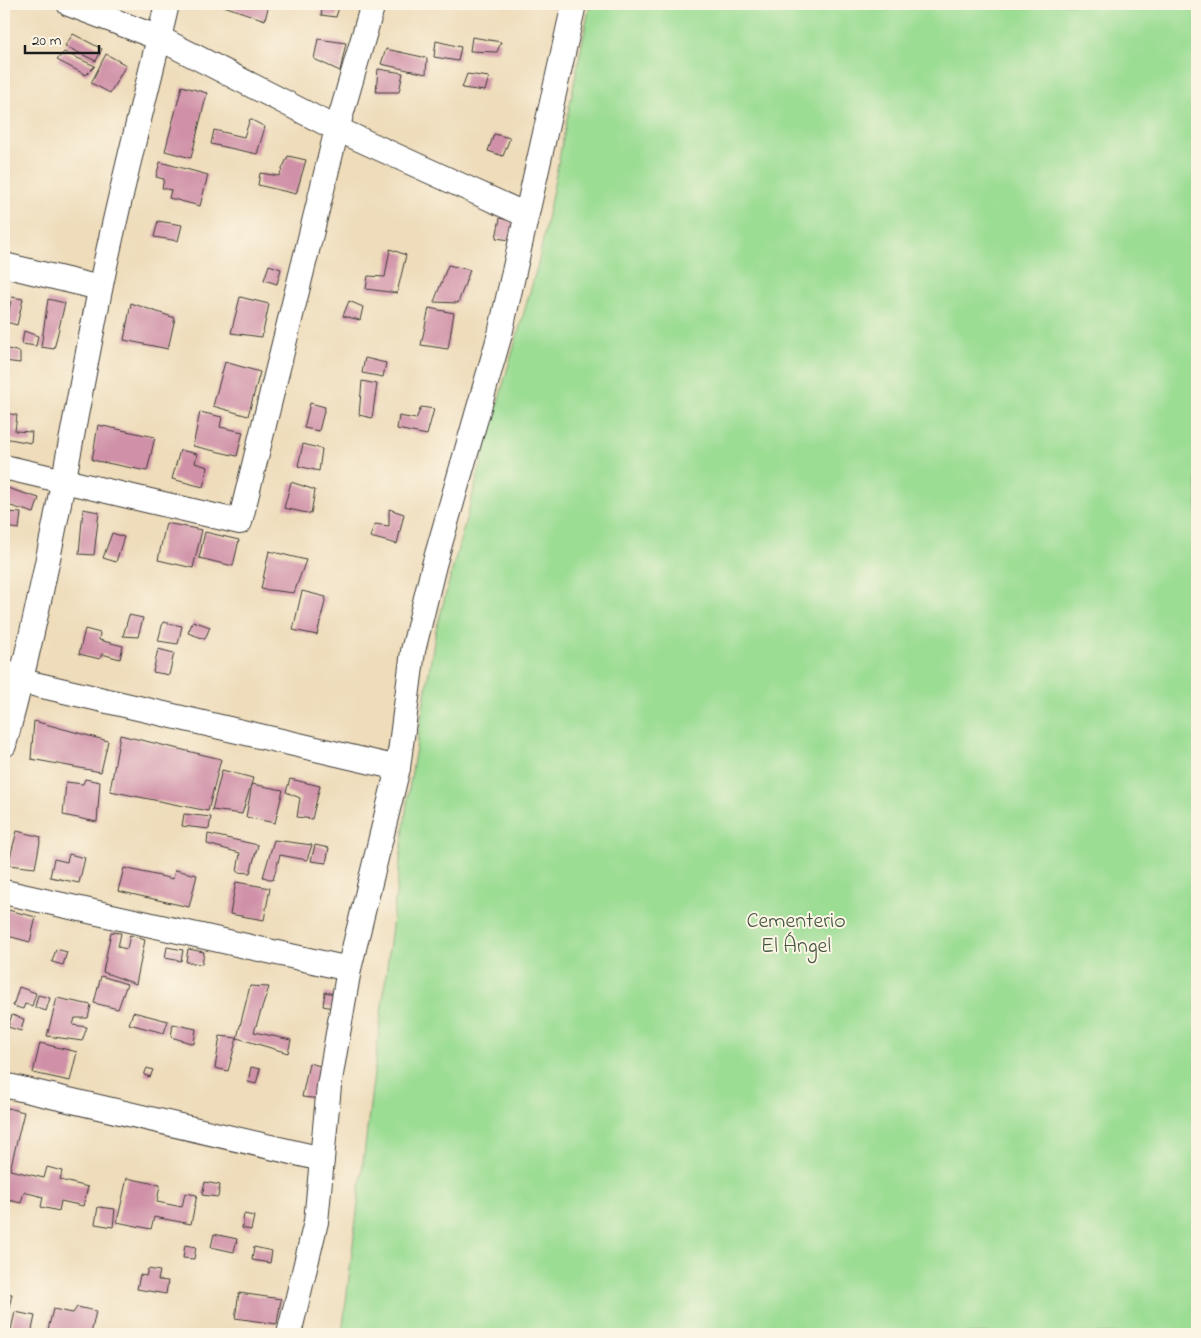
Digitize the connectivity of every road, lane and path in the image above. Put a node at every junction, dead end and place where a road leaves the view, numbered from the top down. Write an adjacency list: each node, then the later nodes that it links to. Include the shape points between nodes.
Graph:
1 (69, 4): 5 (street)
2 (167, 4): 5 (street)
3 (373, 4): 6 (street)
4 (574, 4): 7 (street)
5 (159, 38): 6 (street); 9 (street)
6 (337, 130): 7 (street); 11 (street, via 240,522)
7 (526, 215): 14 (street, via 500,334 434,565 413,651)
8 (4, 265): 9 (street)
9 (100, 288): 11 (street)
10 (4, 467): 11 (street)
11 (65, 481): 12 (street)
12 (10, 678): 13 (street); 14 (street)
13 (4, 744)
14 (398, 768): 16 (street)
15 (4, 892): 16 (street)
16 (349, 969): 18 (street, via 329,1086)
17 (4, 1085): 18 (street)
18 (322, 1159): 19 (street, via 316,1222)
19 (289, 1334)

